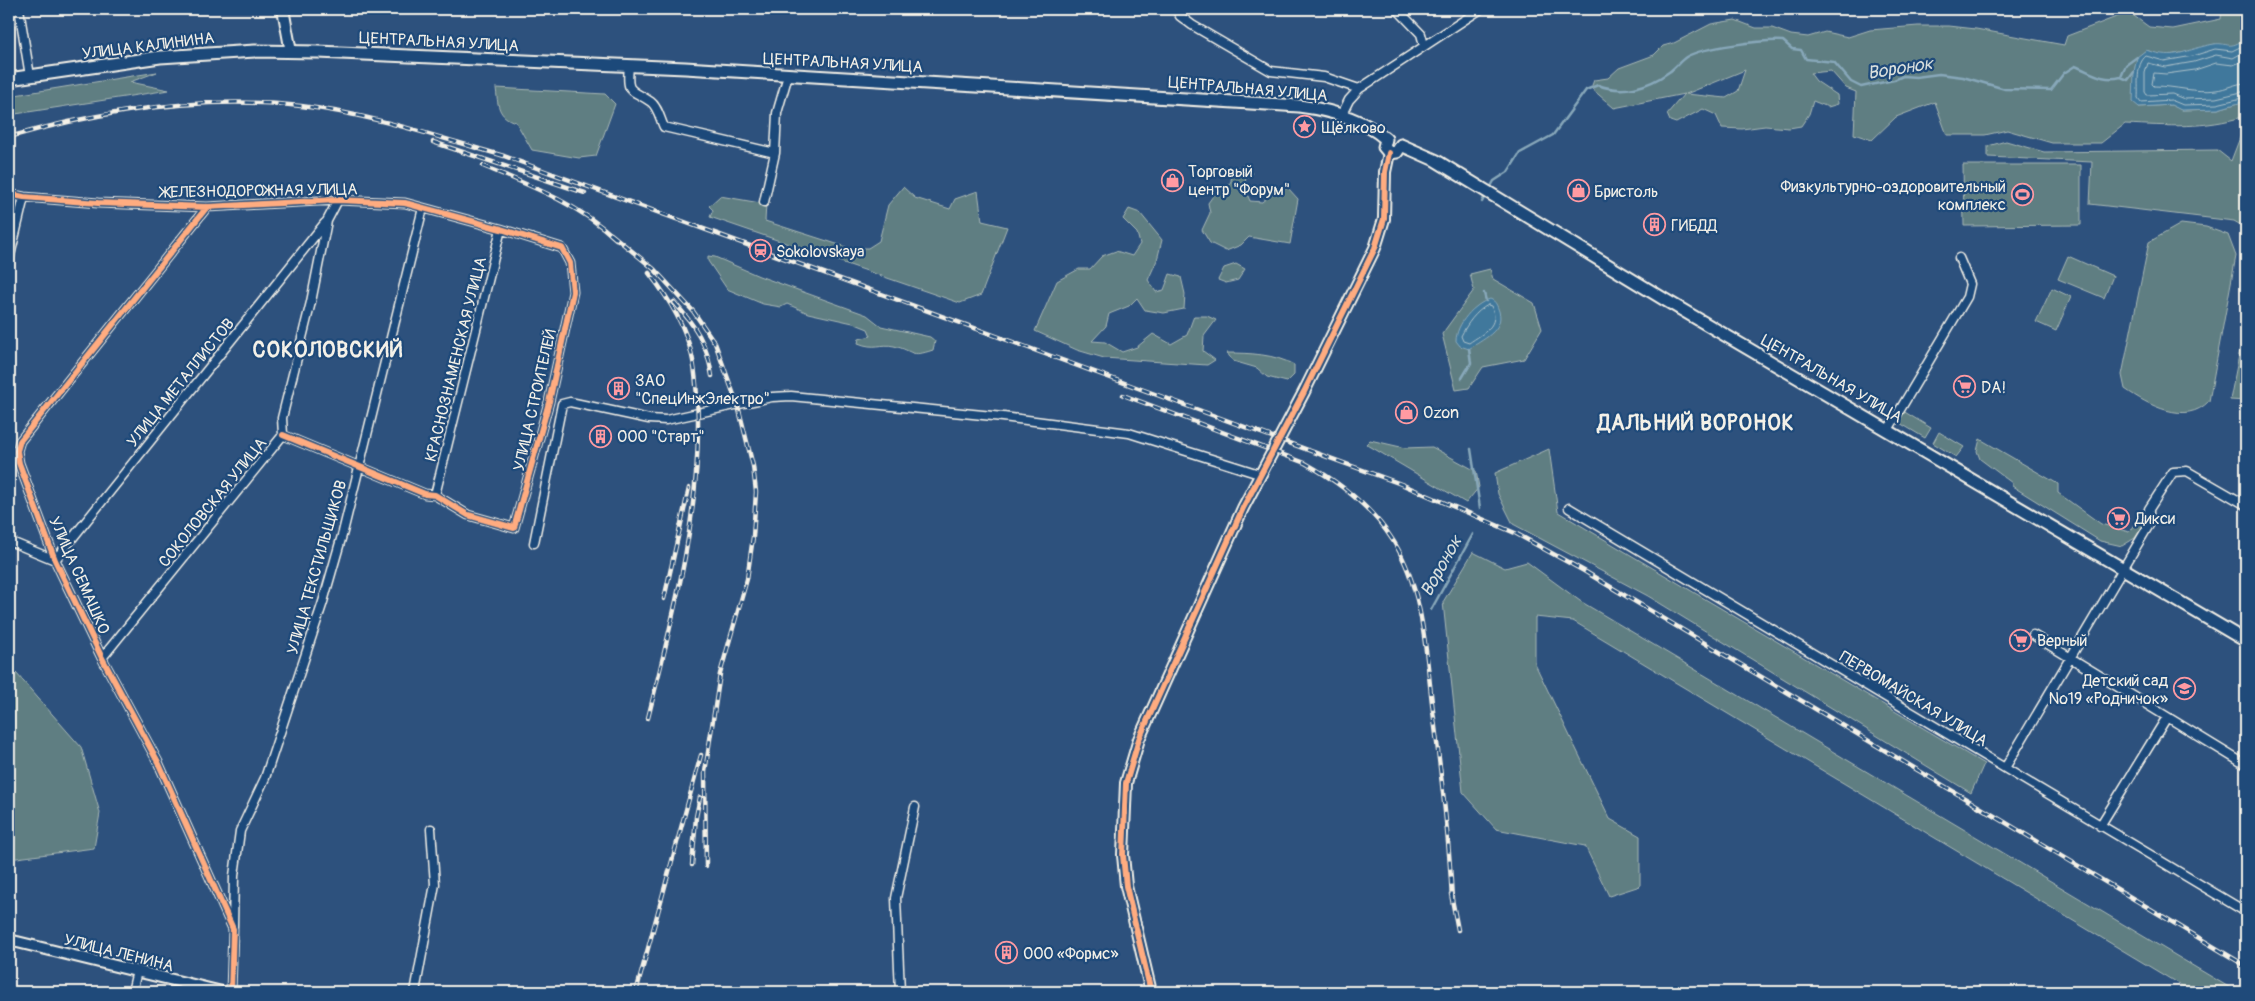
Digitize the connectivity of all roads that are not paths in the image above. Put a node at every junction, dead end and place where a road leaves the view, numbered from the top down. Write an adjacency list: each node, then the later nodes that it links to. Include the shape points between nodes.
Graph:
1 (19, 9): 9 (street)
2 (283, 9): 7 (street)
3 (1176, 9): 12 (street, via 1192,25 1271,71 1324,77)
4 (1397, 9): 6 (street, via 1420,34)
5 (1481, 9): 6 (street)
6 (1424, 45): 12 (street)
7 (291, 52): 8 (main road, ЦЕНТРАЛЬНАЯ УЛИЦА); 9 (main road, УЛИЦА КАЛИНИНА, via 223,52 160,57)
8 (629, 66): 13 (main road, ЦЕНТРАЛЬНАЯ УЛИЦА, via 1245,102); 16 (street, via 627,82 633,92 652,102 664,127)
9 (30, 76): 10 (main road, УЛИЦА КАЛИНИНА)
10 (9, 79)
11 (786, 82): 16 (street, via 777,113)
12 (1359, 89): 13 (street)
13 (1342, 114): 14 (main road, ЦЕНТРАЛЬНАЯ УЛИЦА, via 1370,127)
14 (1386, 139): 15 (main road, ЦЕНТРАЛЬНАЯ УЛИЦА, via 1394,136); 17 (main road, via 1384,147)
15 (1401, 145): 17 (main road, via 1397,152); 29 (main road, ЦЕНТРАЛЬНАЯ УЛИЦА, via 1435,160)
16 (775, 153): 21 (street)
17 (1389, 153): 32 (street, via 1385,172 1384,219 1375,248 1293,415)
18 (9, 194): 19 (street, ЖЕЛЕЗНОДОРОЖНАЯ УЛИЦА)
19 (24, 197): 22 (street, ЖЕЛЕЗНОДОРОЖНАЯ УЛИЦА); 27 (street)
20 (338, 200): 22 (street, ЖЕЛЕЗНОДОРОЖНАЯ УЛИЦА); 23 (street, ЖЕЛЕЗНОДОРОЖНАЯ УЛИЦА, via 405,203); 24 (street, СОКОЛОВСКАЯ УЛИЦА)
21 (764, 202)
22 (207, 207): 38 (street, УЛИЦА СЕМАШКО, via 20,440 17,451 19,463)
23 (423, 208): 25 (street, ЖЕЛЕЗНОДОРОЖНАЯ УЛИЦА); 31 (street, УЛИЦА ТЕКСТИЛЬЩИКОВ)
24 (327, 221): 30 (street, СОКОЛОВСКАЯ УЛИЦА, via 282,418); 38 (street, УЛИЦА МЕТАЛЛИСТОВ)
25 (501, 229): 28 (street, ЖЕЛЕЗНОДОРОЖНАЯ УЛИЦА, via 562,248); 33 (street, КРАСНОЗНАМЕНСКАЯ УЛИЦА)
26 (1959, 258): 29 (street, via 1970,284 1968,298)
27 (9, 260)
28 (573, 278): 33 (street, УЛИЦА СТРОИТЕЛЕЙ, via 573,292 549,402 514,528 468,516)
29 (1888, 430): 39 (main road, ЦЕНТРАЛЬНАЯ УЛИЦА)
30 (283, 435): 31 (street); 43 (street, СОКОЛОВСКАЯ УЛИЦА)
31 (358, 466): 33 (street); 51 (street, УЛИЦА ТЕКСТИЛЬЩИКОВ, via 343,532 300,674 265,778 240,831 234,876)
32 (1259, 474): 37 (street, via 1128,433 1003,417 791,396 666,420 570,402 562,404); 59 (street, via 1139,739 1126,783 1123,823 1126,886)
33 (436, 496)
34 (2246, 505): 39 (street, via 2187,471 2173,472 2149,510 2149,525)
35 (1568, 508): 46 (street, ПЕРВОМАЙСКАЯ УЛИЦА)
36 (9, 541): 38 (street)
37 (534, 543)
38 (55, 560): 43 (street, УЛИЦА СЕМАШКО)
39 (2123, 568): 41 (main road, ЦЕНТРАЛЬНАЯ УЛИЦА); 42 (street)
40 (2033, 635): 42 (street)
41 (2246, 641)
42 (2070, 657): 44 (street); 46 (street)
43 (102, 658): 51 (street, УЛИЦА СЕМАШКО, via 158,762)
44 (2167, 717): 45 (street); 48 (street)
45 (2246, 765)
46 (2005, 768): 48 (street, ПЕРВОМАЙСКАЯ УЛИЦА)
47 (915, 807): 58 (street, via 896,898)
48 (2100, 826): 50 (street, ПЕРВОМАЙСКАЯ УЛИЦА)
49 (431, 829): 57 (street, via 435,884)
50 (2246, 912)
51 (233, 929): 56 (street, УЛИЦА СЕМАШКО)
52 (9, 941): 53 (street, УЛИЦА ЛЕНИНА)
53 (137, 972): 54 (street); 55 (street, УЛИЦА ЛЕНИНА)
54 (132, 992)
55 (222, 992)
56 (231, 992)
57 (415, 992)
58 (900, 992)
59 (1151, 992)

